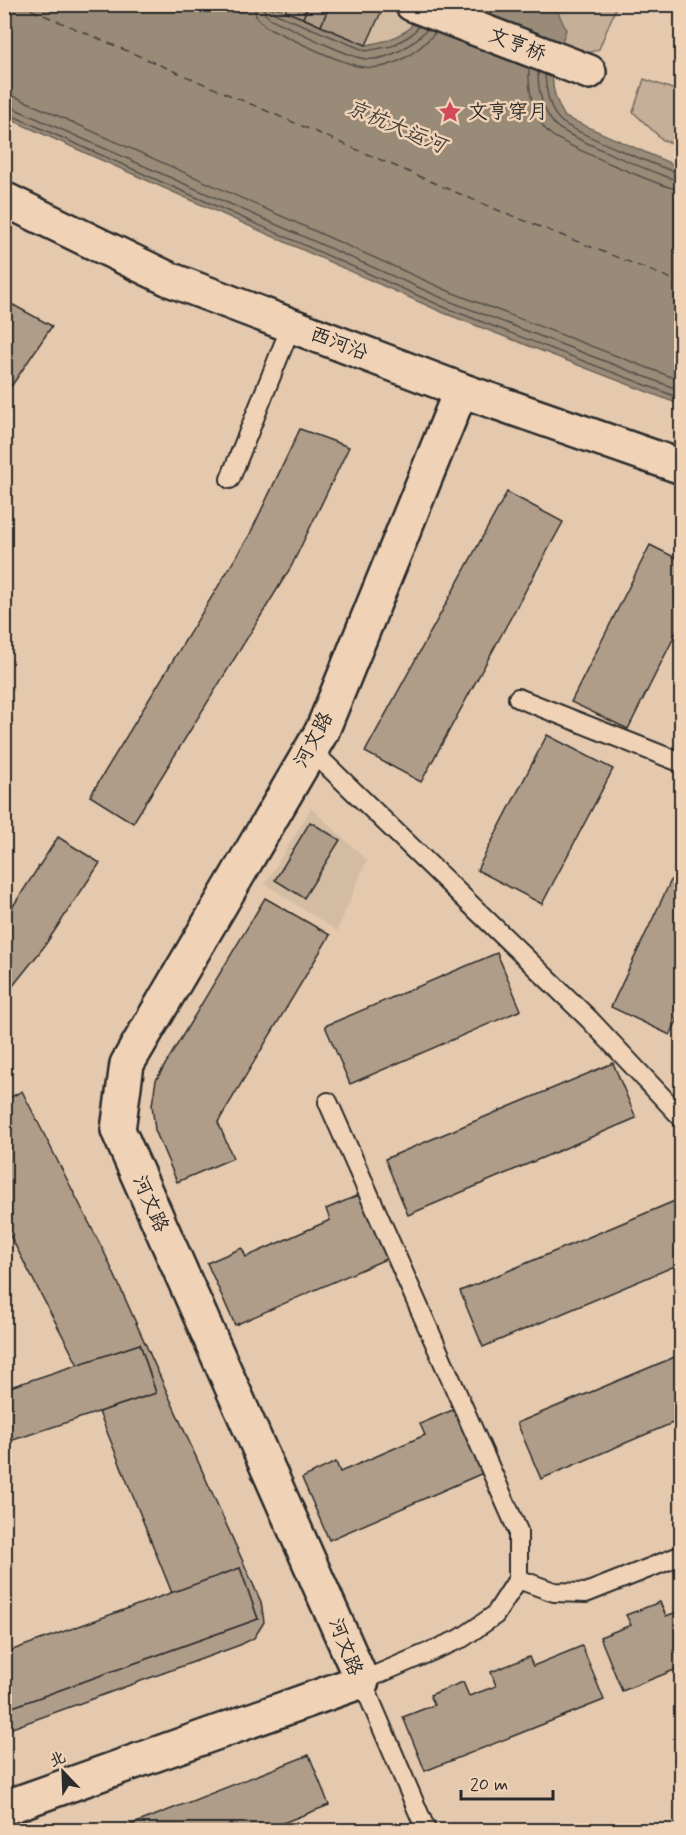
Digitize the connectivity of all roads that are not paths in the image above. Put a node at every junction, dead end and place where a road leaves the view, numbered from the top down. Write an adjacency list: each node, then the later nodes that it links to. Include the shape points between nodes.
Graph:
1 (412, 4): 2 (street, 文亨桥)
2 (589, 72)
3 (4, 199): 4 (street, 西河沿, via 169,279)
4 (291, 326): 5 (street, 西河沿); 7 (lane)
5 (460, 390): 6 (street, 西河沿); 9 (street, 河文路)
6 (681, 467)
7 (230, 479)
8 (518, 698): 10 (lane)
9 (311, 750): 12 (lane); 15 (street, 河文路, via 127,1064 118,1130)
10 (681, 763)
11 (328, 1102): 14 (lane, via 518,1531)
12 (677, 1105)
13 (681, 1555): 14 (lane, via 586,1593 554,1592)
14 (518, 1579): 15 (lane, via 495,1615 462,1638)
15 (362, 1681): 16 (street, 河文路); 17 (lane)
16 (4, 1808)
17 (426, 1830)

